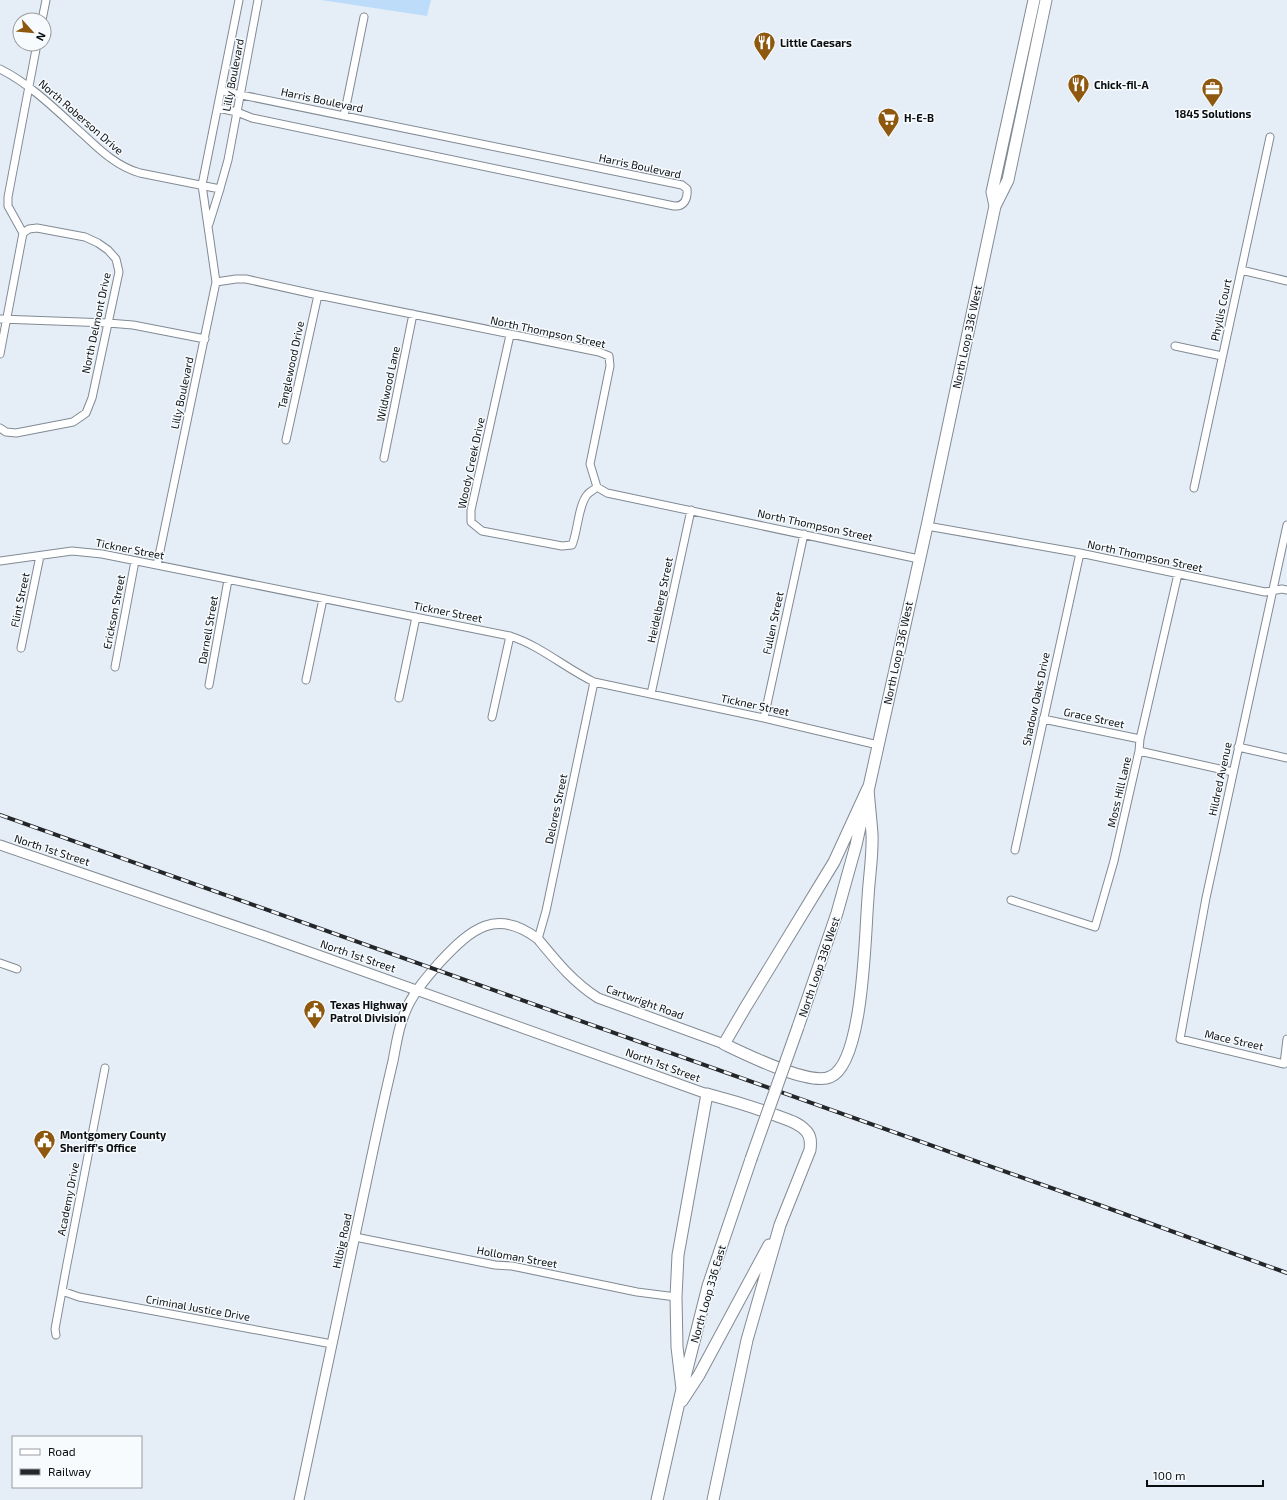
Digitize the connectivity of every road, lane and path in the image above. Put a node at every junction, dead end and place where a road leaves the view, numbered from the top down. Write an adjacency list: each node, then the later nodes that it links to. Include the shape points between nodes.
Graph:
1 (46, 0): 6 (street)
2 (239, 0): 12 (street, Lilly Boulevard)
3 (258, 0): 13 (street, Lilly Boulevard)
4 (1034, 0): 9 (main road, North Loop 336 West)
5 (1046, 0): 14 (main road, North Loop 336 West)
6 (44, 12)
7 (364, 17): 18 (street)
8 (35, 52): 11 (street)
9 (1019, 67): 14 (main road); 15 (main road, North Loop 336 West)
10 (0, 69): 11 (street, North Roberson Drive)
11 (29, 86): 21 (street, North Roberson Drive, via 122,166 140,173); 25 (street, via 8,197 8,206)
12 (222, 91): 13 (street, Harris Boulevard); 16 (street, Lilly Boulevard)
13 (241, 95): 17 (street, Lilly Boulevard); 18 (street, Harris Boulevard)
14 (1026, 100): 20 (main road, North Loop 336 West)
15 (1012, 101): 20 (main road, via 1018,108 1010,144); 23 (main road, North Loop 336 West, via 992,192)
16 (218, 108): 17 (street, Harris Boulevard); 21 (street, Lilly Boulevard)
17 (237, 112): 18 (street, Harris Boulevard, via 252,118 674,206 684,203 688,196 688,189 682,185); 22 (street, Lilly Boulevard)
18 (344, 116)
19 (1270, 137): 26 (street, Phyllis Court)
20 (1014, 154): 23 (main road, North Loop 336 West, via 1008,180)
21 (202, 186): 22 (street, North Roberson Drive); 24 (street, Lilly Boulevard)
22 (220, 189): 24 (street, Lilly Boulevard)
23 (995, 206): 45 (main road, North Loop 336 West)
24 (209, 224): 28 (street, Lilly Boulevard)
25 (23, 233): 31 (street); 32 (street, North Delmont Drive, via 37,228 85,237 98,242 108,250 116,259 119,272)
26 (1241, 270): 27 (street); 37 (street, Phyllis Court)
27 (1287, 281)
28 (216, 282): 29 (street, North Thompson Street, via 246,279); 34 (street, Lilly Boulevard)
29 (318, 295): 30 (street, North Thompson Street); 39 (street, Tanglewood Drive)
30 (413, 314): 33 (street, North Thompson Street); 40 (street, Wildwood Lane)
31 (3, 319): 32 (street); 36 (street)
32 (108, 323): 34 (street); 38 (street, North Delmont Drive, via 92,398 89,408 80,418 73,422 16,433 6,432)
33 (510, 335): 41 (street, North Thompson Street, via 609,356 610,366 590,464); 41 (street, Woody Creek Drive, via 471,510 471,522 482,531 562,546 572,545 583,502 587,494)
34 (205, 339): 52 (street, Lilly Boulevard)
35 (1175, 346): 37 (street)
36 (0, 354)
37 (1222, 356): 42 (street, Phyllis Court)
38 (0, 428)
39 (286, 440)
40 (384, 458)
41 (597, 487): 43 (street, North Thompson Street, via 607,493)
42 (1194, 488)
43 (691, 510): 46 (street, North Thompson Street); 65 (street, Heidelberg Street)
44 (1287, 525): 55 (street, Hildred Avenue)
45 (927, 526): 47 (street, North Thompson Street); 49 (main road, North Loop 336 West)
46 (804, 534): 49 (street, North Thompson Street); 68 (street, Fullen Street)
47 (1080, 553): 53 (street, North Thompson Street); 69 (street, Shadow Oaks Drive)
48 (40, 556): 50 (street, Tickner Street); 51 (street, Tickner Street, via 86,552); 60 (street, Flint Street)
49 (919, 559): 71 (main road, North Loop 336 West)
50 (0, 561)
51 (135, 561): 52 (street, Tickner Street); 61 (street, Erickson Street)
52 (157, 565): 54 (street, Tickner Street)
53 (1178, 574): 55 (street, North Thompson Street, via 1265,592); 70 (street, Moss Hill Lane)
54 (228, 580): 57 (street, Tickner Street); 64 (street, Darnell Street)
55 (1273, 590): 56 (street, North Thompson Street); 72 (street, Hildred Avenue)
56 (1287, 590)
57 (322, 599): 58 (street, Tickner Street); 62 (street)
58 (416, 617): 59 (street, Tickner Street); 66 (street)
59 (510, 636): 63 (street, Tickner Street, via 525,641); 67 (street)
60 (22, 648)
61 (114, 667)
62 (306, 680)
63 (594, 682): 65 (street, Tickner Street); 80 (street, Delores Street)
64 (209, 685)
65 (650, 694): 68 (street, Tickner Street)
66 (399, 698)
67 (492, 717)
68 (764, 718): 71 (street, Tickner Street)
69 (1043, 719): 70 (street, Grace Street); 78 (street, Shadow Oaks Drive)
70 (1140, 739): 73 (street, Moss Hill Lane)
71 (878, 745): 76 (main road, North Loop 336 West)
72 (1238, 747): 74 (street); 75 (street, Hildred Avenue)
73 (1139, 751): 75 (street); 79 (street, Moss Hill Lane, via 1114,861 1095,927)
74 (1287, 758)
75 (1233, 772): 84 (street, Hildred Avenue)
76 (868, 788): 86 (main road, via 834,862); 86 (main road, via 872,835 862,987 857,1017 844,1063 829,1078 820,1079 768,1065); 88 (main road, North Loop 336 West, bridge, via 844,891)
77 (0, 845): 83 (street, North 1st Street)
78 (1015, 850)
79 (1011, 900)
80 (538, 939): 83 (street, Cartwright Road, via 510,924 484,926 456,945); 86 (street, Cartwright Road, via 574,981 598,998)
81 (0, 963): 82 (street)
82 (17, 969)
83 (417, 989): 89 (street, North 1st Street); 91 (street, Hilbig Road, via 403,1015)
84 (1180, 1039): 85 (street, Mace Street, via 1284,1064)
85 (1287, 1039)
86 (724, 1044)
87 (105, 1068): 92 (street, Academy Drive)
88 (774, 1093): 96 (main road, North Loop 336 East, bridge, via 708,1286)
89 (707, 1094): 90 (main road, via 793,1122 809,1134 810,1150); 93 (main road, via 678,1255)
90 (780, 1225): 97 (main road, via 699,1375); 100 (main road, via 746,1340)
91 (355, 1237): 93 (street, Holloman Street, via 637,1292); 95 (street, Hilbig Road)
92 (62, 1291): 94 (street, Academy Drive); 95 (street, Criminal Justice Drive, via 79,1297)
93 (676, 1297): 96 (main road)
94 (56, 1335)
95 (332, 1344): 98 (street, Hilbig Road)
96 (682, 1389): 97 (main road, North Loop 336 East)
97 (678, 1406): 99 (main road, North Loop 336 East)
98 (299, 1500)
99 (657, 1500)
100 (713, 1500)

